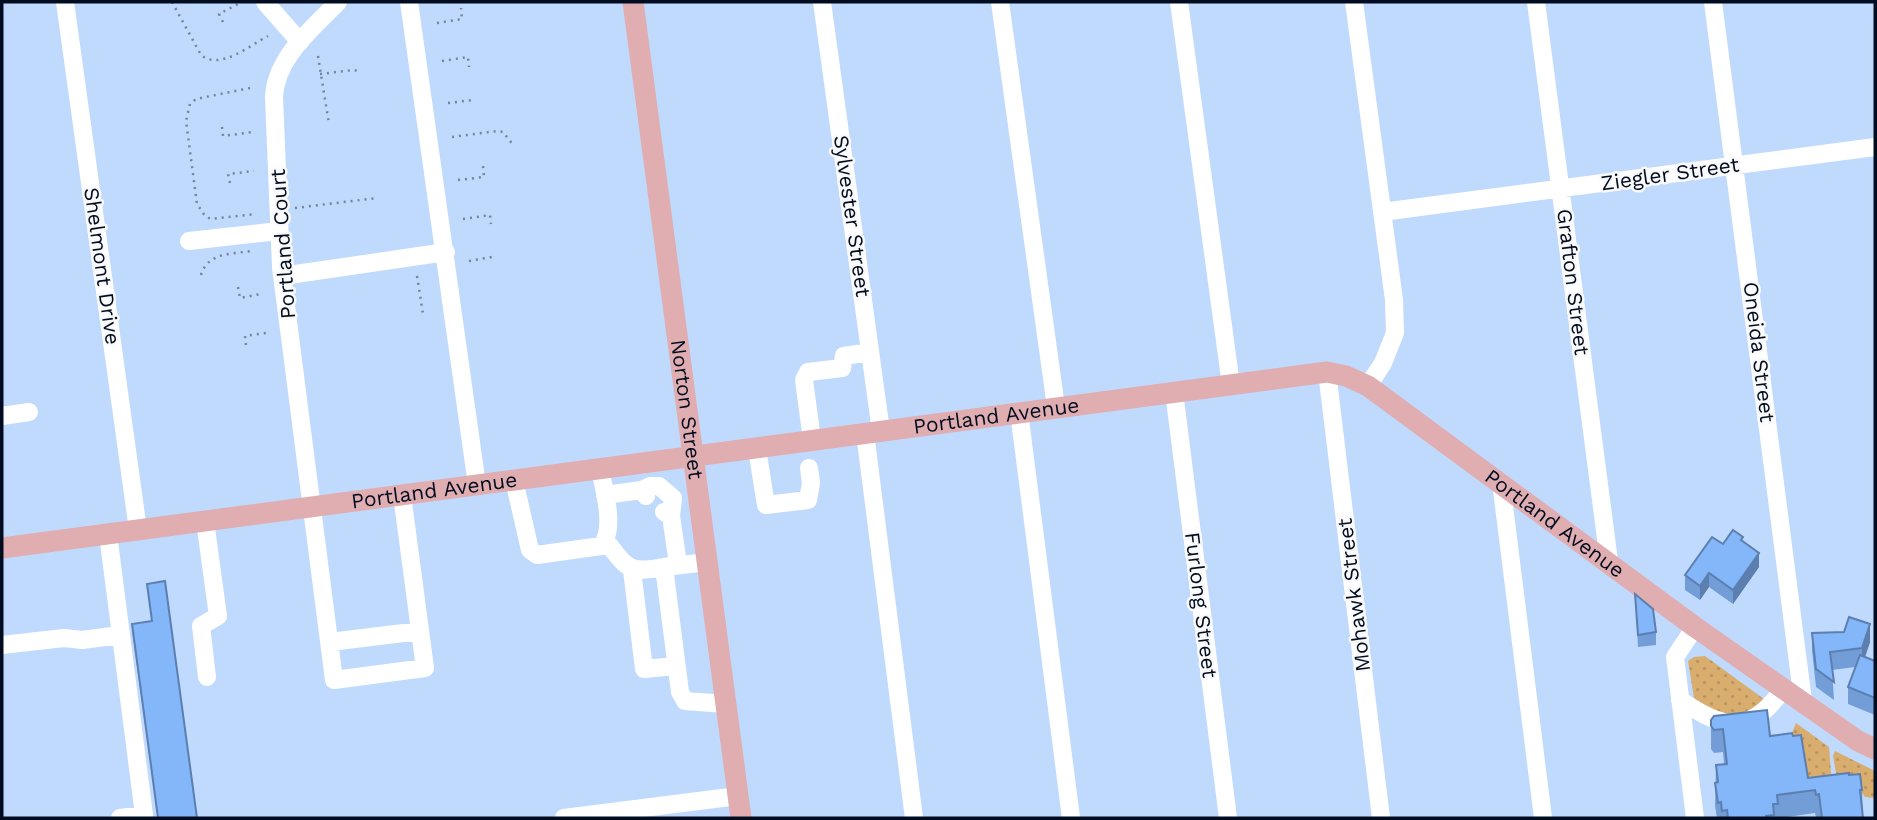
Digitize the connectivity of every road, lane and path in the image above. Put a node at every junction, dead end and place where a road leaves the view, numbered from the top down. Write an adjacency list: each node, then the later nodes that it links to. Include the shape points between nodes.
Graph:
1 (65, 2): 83 (street, Shelmont Drive)
2 (172, 2): 17 (path, via 201,55 209,61 220,61)
3 (242, 2): 15 (path, via 219,14)
4 (265, 2): 18 (street)
5 (338, 2): 18 (street, Portland Court)
6 (409, 2): 48 (street)
7 (633, 2): 71 (main road, Norton Street)
8 (822, 2): 59 (street, Sylvester Street)
9 (1000, 2): 64 (street)
10 (1179, 2): 61 (street)
11 (1354, 2): 41 (street)
12 (1536, 2): 38 (street, Grafton Street)
13 (1713, 2): 34 (street, Oneida Street)
14 (461, 8): 16 (path, via 462,19)
15 (223, 22)
16 (437, 23)
17 (268, 36)
18 (300, 42): 45 (street, Portland Court, via 282,66 275,92)
19 (317, 56): 23 (path)
20 (442, 61): 21 (path, via 468,57)
21 (469, 67)
22 (359, 71): 23 (path)
23 (320, 74): 27 (path)
24 (250, 88): 42 (path, via 196,99 186,121 201,212 211,219)
25 (473, 100): 26 (path)
26 (448, 103)
27 (328, 124)
28 (222, 127): 29 (path, via 223,136)
29 (253, 132)
30 (452, 137): 31 (path, via 503,132)
31 (514, 146)
32 (1875, 147): 34 (street, Ziegler Street)
33 (483, 166): 36 (path, via 484,177)
34 (1735, 166): 38 (street, Ziegler Street); 100 (street, Oneida Street)
35 (254, 171): 37 (path, via 228,174)
36 (458, 180)
37 (229, 183)
38 (1560, 189): 41 (street, Ziegler Street); 87 (street, Grafton Street)
39 (377, 198): 40 (path)
40 (292, 209)
41 (1382, 212): 62 (street, via 1395,333)
42 (257, 214)
43 (464, 219): 44 (path, via 490,215)
44 (491, 224)
45 (279, 231): 46 (street); 52 (street, Portland Court)
46 (190, 241)
47 (256, 251): 51 (path, via 214,257)
48 (446, 253): 52 (street); 76 (street)
49 (492, 257): 50 (path)
50 (469, 261)
51 (201, 275)
52 (282, 276): 79 (street, Portland Court)
53 (417, 276): 56 (path)
54 (238, 287): 55 (path, via 240,298)
55 (261, 294)
56 (424, 314)
57 (267, 333): 58 (path, via 244,336)
58 (246, 345)
59 (870, 352): 68 (street, Sylvester Street); 69 (street, via 844,356 842,368 808,372 804,380)
60 (1327, 372): 61 (main road, Portland Avenue); 62 (main road, Portland Avenue); 110 (street, Mohawk Street)
61 (1231, 384): 63 (main road, Portland Avenue)
62 (1368, 386): 75 (main road, Portland Avenue)
63 (1174, 392): 64 (main road, Portland Avenue); 109 (street, Furlong Street)
64 (1056, 408): 66 (main road, Portland Avenue)
65 (29, 412): 67 (street)
66 (1019, 412): 68 (main road, Portland Avenue); 108 (street)
67 (2, 416)
68 (873, 432): 69 (main road, Portland Avenue); 107 (street, Sylvester Street)
69 (812, 440): 70 (main road, Portland Avenue)
70 (757, 449): 71 (main road, Portland Avenue); 72 (street, via 766,505 808,499)
71 (695, 456): 73 (main road, Portland Avenue); 82 (main road, Norton Street)
72 (809, 468)
73 (600, 469): 74 (main road, Portland Avenue); 78 (street)
74 (514, 480): 76 (main road, Portland Avenue); 85 (street, via 530,550 537,555 601,546)
75 (1502, 482): 87 (main road, Portland Avenue); 111 (street)
76 (477, 485): 77 (main road, Portland Avenue)
77 (402, 495): 79 (main road, Portland Avenue); 92 (street)
78 (606, 495): 80 (street, via 644,493 650,486 659,486 673,498); 85 (street)
79 (313, 507): 81 (main road, Portland Avenue); 94 (street, Portland Court)
80 (669, 518): 82 (street); 89 (street)
81 (205, 521): 83 (main road, Portland Avenue); 97 (street, via 218,616 201,626)
82 (702, 524): 88 (main road, Norton Street)
83 (138, 530): 84 (main road, Portland Avenue)
84 (108, 534): 86 (main road, Portland Avenue); 93 (street)
85 (606, 541): 90 (street)
86 (2, 548)
87 (1609, 561): 91 (main road, Portland Avenue)
88 (707, 562): 89 (street); 101 (main road, Norton Street)
89 (671, 566): 90 (street); 96 (street)
90 (632, 570): 96 (street, via 644,669)
91 (1695, 627): 98 (main road, Portland Avenue); 99 (street, via 1675,657)
92 (420, 631): 94 (street); 94 (street, Portland Court, via 425,668 334,680)
93 (120, 635): 95 (street); 104 (street, via 144,815)
94 (330, 642)
95 (2, 645)
96 (676, 666): 101 (street, via 685,701)
97 (207, 677)
98 (1784, 688): 99 (street, via 1754,720 1707,718); 100 (main road, Portland Avenue)
99 (1680, 700): 112 (street)
100 (1803, 701): 102 (main road, Portland Avenue)
101 (726, 704): 103 (main road, Norton Street)
102 (1875, 749)
103 (738, 796): 105 (street); 106 (main road, Norton Street)
104 (120, 818)
105 (564, 818)
106 (741, 818)
107 (914, 818)
108 (1071, 818)
109 (1228, 818)
110 (1381, 818)
111 (1543, 818)
112 (1695, 818)

